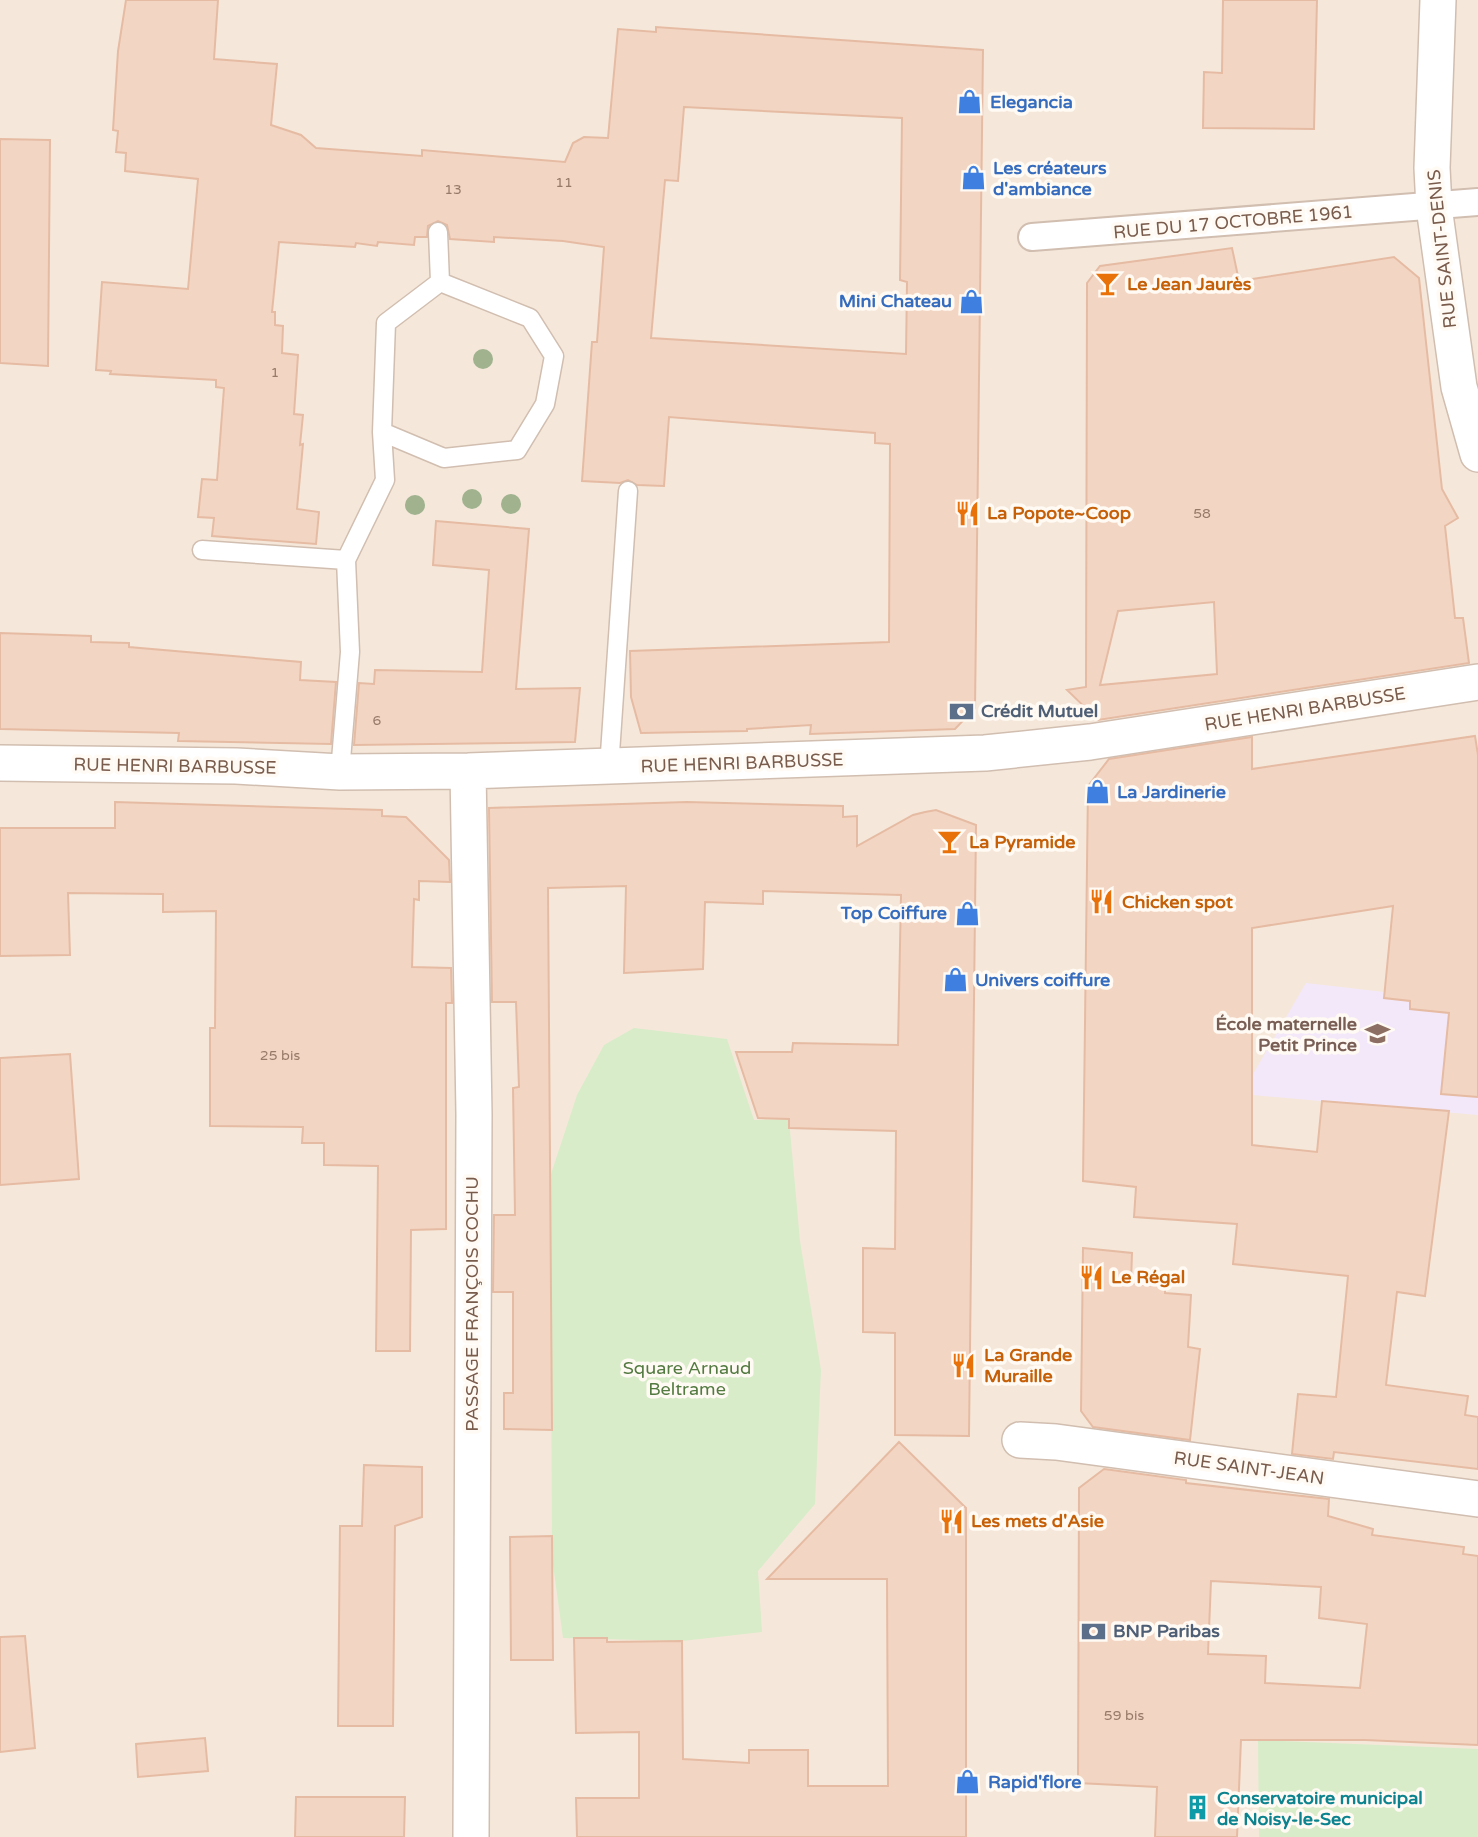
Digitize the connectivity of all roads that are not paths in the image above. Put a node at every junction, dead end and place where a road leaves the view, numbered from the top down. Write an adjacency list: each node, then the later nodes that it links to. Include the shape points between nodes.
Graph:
1 (1438, 0): 3 (street, RUE SAINT-DENIS)
2 (1478, 202): 3 (street, RUE DU 17 OCTOBRE 1961)
3 (1434, 207): 5 (street, RUE DU 17 OCTOBRE 1961); 8 (street, RUE SAINT-DENIS, via 1459,387)
4 (438, 232): 6 (lane)
5 (1032, 237)
6 (440, 282): 7 (lane, via 386,323); 7 (lane, via 530,318 554,356 545,404 517,450 444,458)
7 (382, 432): 11 (lane, via 385,480)
8 (1478, 454)
9 (628, 491): 14 (lane)
10 (202, 550): 11 (lane)
11 (346, 560): 16 (lane, via 351,652)
12 (1478, 682): 14 (street, RUE HENRI BARBUSSE, via 1090,742 985,752)
13 (0, 763): 16 (street, RUE HENRI BARBUSSE)
14 (609, 768): 15 (street, RUE HENRI BARBUSSE)
15 (468, 771): 16 (street, RUE HENRI BARBUSSE); 19 (street, PASSAGE FRANÇOIS COCHU, via 474,1114)
16 (340, 772)
17 (1020, 1440): 18 (street, RUE SAINT-JEAN)
18 (1478, 1499)
19 (471, 1837)

